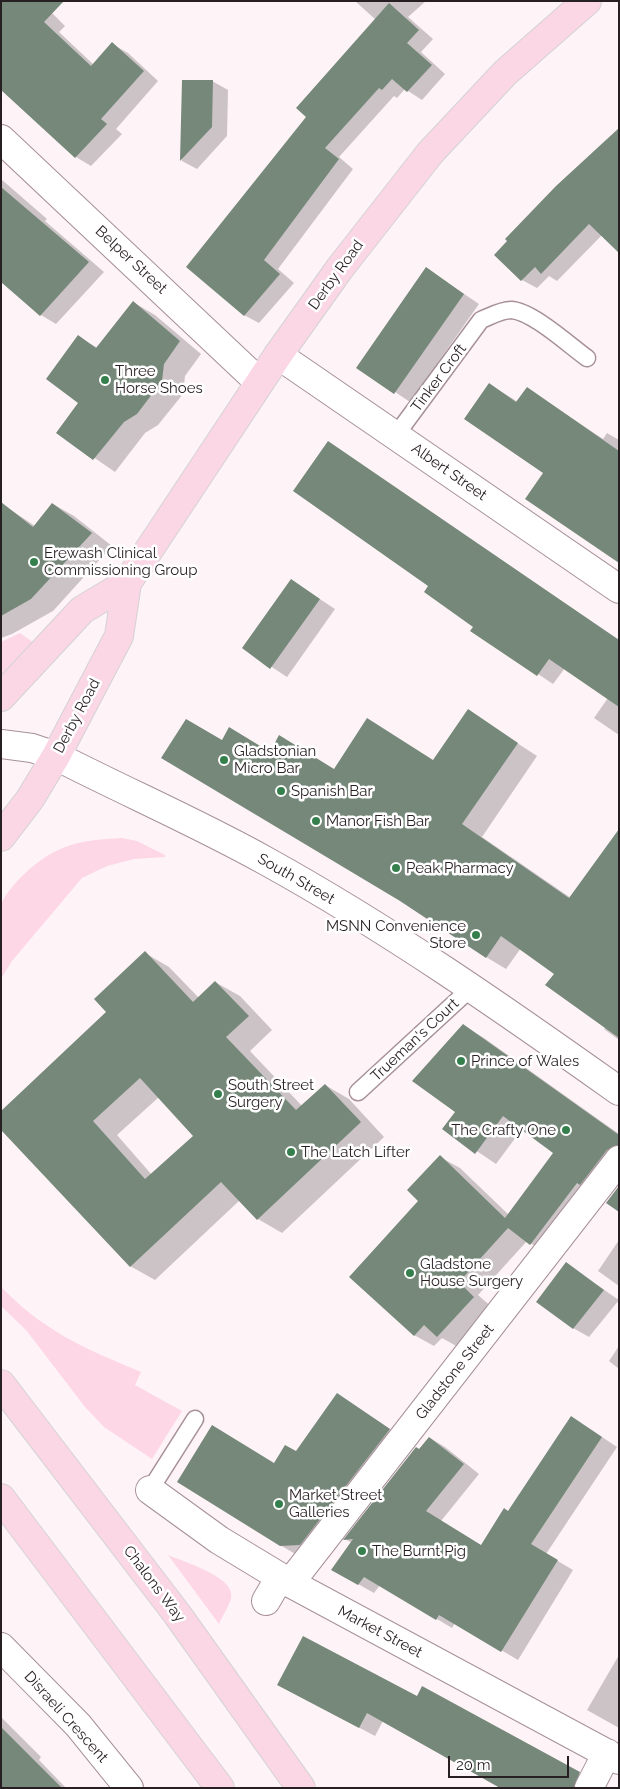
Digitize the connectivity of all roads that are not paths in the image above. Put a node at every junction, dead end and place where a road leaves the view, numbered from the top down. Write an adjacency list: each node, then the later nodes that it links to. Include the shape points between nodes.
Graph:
1 (587, 1): 3 (main road, Derby Road, via 505,73 430,153 340,268)
2 (1, 138): 5 (street, Belper Street)
3 (278, 355): 5 (main road, Derby Road); 6 (street, Albert Street)
4 (587, 358): 6 (lane, Tinker Croft, via 524,313 511,310 497,312 482,320)
5 (260, 382): 7 (main road, Derby Road)
6 (396, 435): 8 (street, Albert Street)
7 (127, 583): 9 (main road, Derby Road, via 82,610); 11 (main road, Derby Road, via 119,636)
8 (619, 589)
9 (1, 697)
10 (1, 744): 11 (street, South Street, via 32,748)
11 (56, 756): 12 (main road, Derby Road, via 30,799); 13 (street, South Street, via 265,860 333,899)
12 (1, 837)
13 (471, 988): 14 (street, South Street); 15 (lane, Trueman's Court)
14 (619, 1091)
15 (358, 1092)
16 (619, 1160): 21 (street, Gladstone Street)
17 (1, 1384): 27 (main road, Chalons Way, via 177,1614)
18 (195, 1419): 19 (lane)
19 (150, 1490): 21 (street, Market Street, via 219,1540)
20 (1, 1498): 26 (main road)
21 (285, 1580): 22 (street, Gladstone Street); 24 (street, Market Street)
22 (266, 1601)
23 (1, 1648): 25 (street, Disraeli Crescent, via 78,1725)
24 (613, 1757): 28 (street)
25 (129, 1788)
26 (220, 1788)
27 (301, 1788)
28 (589, 1788)

